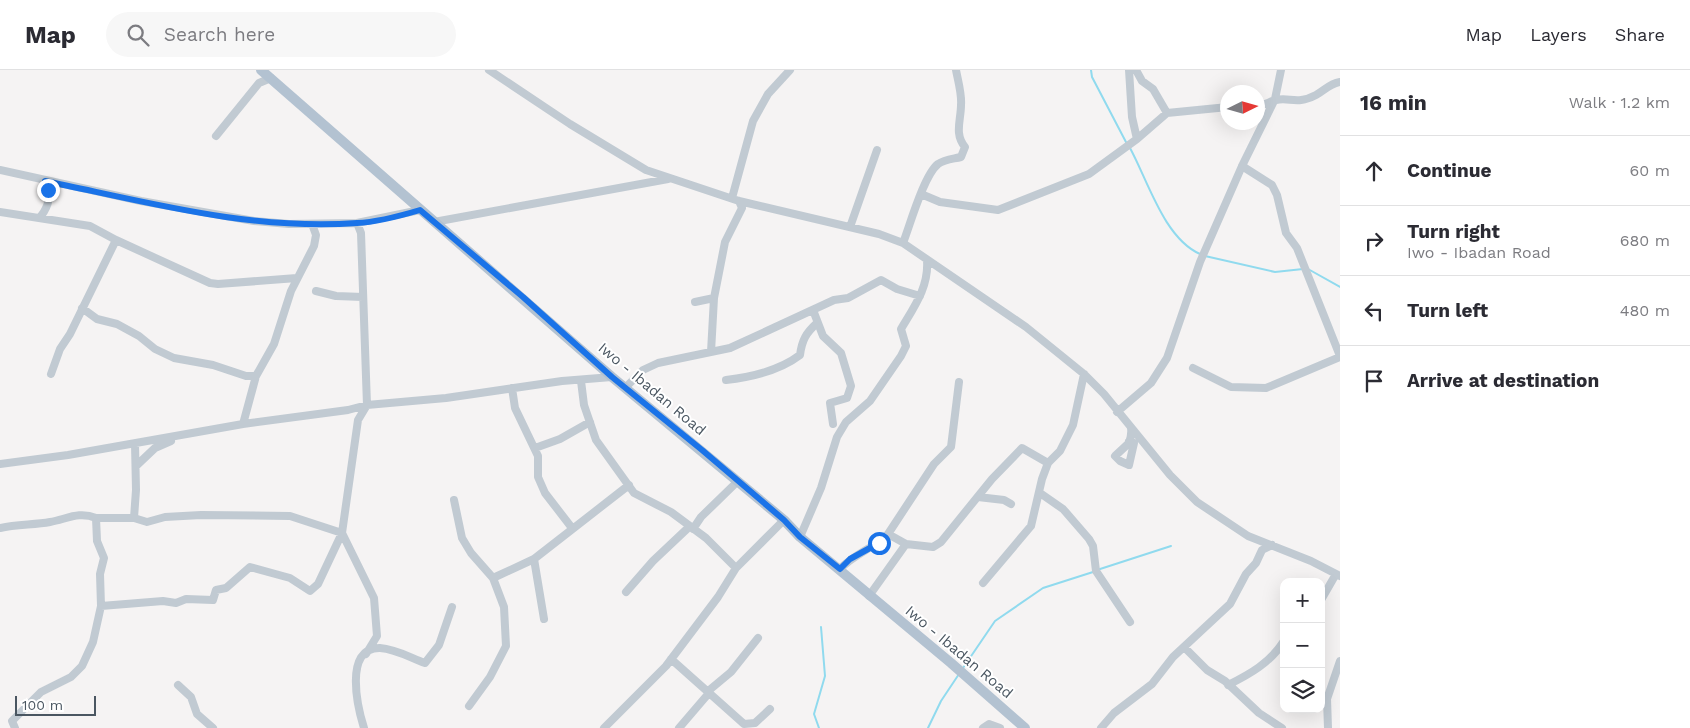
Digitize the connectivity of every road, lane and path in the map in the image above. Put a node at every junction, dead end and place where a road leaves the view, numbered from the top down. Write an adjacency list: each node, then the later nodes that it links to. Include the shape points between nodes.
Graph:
1 (261, 70): 8 (main road, Iwo - Ibadan Road)
2 (489, 70): 20 (street, via 570,124)
3 (790, 70): 24 (street, via 768,94 753,121)
4 (956, 70): 23 (street, via 962,104 958,130 964,152 961,158 937,165)
5 (1129, 70): 15 (street)
6 (1136, 70): 13 (street, via 1142,81 1153,89)
7 (1281, 70): 10 (street)
8 (271, 78): 14 (street, via 259,83); 25 (main road, Iwo - Ibadan Road)
9 (1340, 82): 10 (street, via 1296,102)
10 (1275, 99): 11 (street); 17 (street)
11 (1265, 105)
12 (1220, 108): 13 (street)
13 (1167, 113): 15 (street)
14 (216, 136)
15 (1132, 143): 23 (street, via 1089,174 998,210 940,202)
16 (877, 150): 31 (street)
17 (1242, 166): 45 (street, via 1268,181 1275,190 1286,233 1297,248); 57 (street, via 1200,262 1166,358 1151,383)
18 (666, 169): 20 (street)
19 (0, 170): 22 (street)
20 (660, 176): 21 (street)
21 (668, 179): 24 (street); 28 (street)
22 (45, 181): 27 (street, via 49,197 47,210); 30 (street, via 221,216)
23 (921, 194): 33 (street)
24 (735, 199): 31 (street); 39 (street, via 742,208 725,242)
25 (420, 210): 28 (main road, Iwo - Ibadan Road); 29 (street)
26 (0, 212): 27 (street)
27 (41, 216): 32 (street, via 90,226)
28 (434, 222): 50 (main road, Iwo - Ibadan Road)
29 (357, 223): 30 (street); 38 (street, via 361,232)
30 (312, 224): 35 (street, via 316,235 314,246)
31 (850, 227): 33 (street)
32 (116, 240): 35 (street, via 210,283); 41 (street)
33 (903, 243): 34 (street)
34 (927, 260): 37 (street, via 928,271); 48 (street, via 1026,326)
35 (297, 278): 49 (street, via 274,344)
36 (316, 291): 38 (street)
37 (920, 296): 42 (street, via 881,280 848,298 834,300); 83 (street, via 901,329 906,346 901,356 870,401 846,422 836,437 821,488)
38 (363, 297): 56 (street)
39 (714, 298): 40 (street); 44 (street)
40 (695, 302)
41 (82, 308): 47 (street); 49 (street, via 98,319 117,324 174,358)
42 (813, 310): 43 (street); 44 (street, via 730,348)
43 (817, 323): 51 (street, via 802,342 800,355 787,365 754,376); 60 (street, via 824,336 841,353 851,386 847,398 830,403)
44 (711, 352): 54 (street, via 658,363 643,370)
45 (1340, 357): 46 (street, via 1266,388 1231,387)
46 (1193, 368)
47 (51, 374)
48 (1084, 374): 57 (street); 66 (street, via 1072,425 1060,451)
49 (256, 376): 59 (street)
50 (612, 377): 52 (street); 54 (main road, Iwo - Ibadan Road)
51 (726, 380)
52 (581, 381): 55 (street); 58 (street)
53 (959, 382): 82 (street, via 951,447 934,464)
54 (626, 387): 69 (main road, Iwo - Ibadan Road)
55 (512, 388): 56 (street); 65 (street, via 515,408)
56 (367, 405): 59 (street); 81 (street, via 358,420)
57 (1117, 412): 61 (street)
58 (590, 422): 65 (street, via 560,439); 70 (street, via 596,440)
59 (244, 424): 62 (street)
60 (833, 424)
61 (1131, 428): 63 (street); 85 (street, via 1197,502 1248,536)
62 (181, 436): 64 (street); 68 (street, via 155,448)
63 (1129, 442)
64 (135, 444): 67 (street); 68 (street)
65 (535, 448): 79 (street, via 538,477 545,493)
66 (1048, 463): 71 (street); 72 (street, via 1022,448)
67 (0, 464)
68 (136, 466): 76 (street)
69 (738, 481): 77 (main road, Iwo - Ibadan Road); 80 (street)
70 (629, 485): 79 (street); 80 (street, via 634,493 671,512)
71 (1040, 493): 91 (street, via 1031,526); 98 (street, via 1063,509 1089,539 1096,571)
72 (978, 497): 74 (street); 84 (street, via 936,546)
73 (454, 500): 90 (street, via 462,538)
74 (1011, 504)
75 (96, 518): 76 (street); 78 (street, via 76,515); 95 (street, via 97,540 104,558 100,574)
76 (134, 518): 81 (street, via 147,522 165,517 290,516)
77 (784, 520): 83 (main road, Iwo - Ibadan Road); 87 (street)
78 (0, 528)
79 (572, 528): 86 (street)
80 (691, 528): 87 (street); 92 (street, via 653,561)
81 (342, 533): 95 (street, via 318,584 310,590 290,578 250,567 226,588 216,590 213,600); 102 (street, via 374,598 377,636)
82 (888, 534): 84 (street); 88 (street)
83 (800, 537): 88 (main road, Iwo - Ibadan Road)
84 (906, 544): 94 (street)
85 (1272, 545): 89 (street); 101 (street, via 1262,550 1230,604)
86 (534, 559): 90 (street); 97 (street)
87 (736, 568): 103 (street)
88 (840, 569): 94 (main road, Iwo - Ibadan Road)
89 (1338, 575): 93 (street)
90 (493, 578): 109 (street, via 504,607 506,646 490,677)
91 (983, 583)
92 (626, 592)
93 (1325, 594)
94 (869, 596): 105 (main road, Iwo - Ibadan Road)
95 (101, 606): 111 (street, via 93,642 82,666 61,684 41,692)
96 (452, 607): 102 (street, via 439,645 425,663 382,648)
97 (544, 619)
98 (1130, 622)
99 (758, 638): 108 (street, via 731,672)
100 (1280, 646): 107 (street, via 1265,664)
101 (1186, 648): 107 (street, via 1207,670); 121 (street, via 1173,657 1152,684 1114,713)
102 (366, 654): 115 (street, via 361,659 355,690)
103 (671, 659): 108 (street); 112 (street)
104 (1340, 660): 123 (street, via 1327,699)
105 (969, 679): 119 (street); 120 (main road, Iwo - Ibadan Road)
106 (178, 685): 114 (street, via 191,697 197,714)
107 (1228, 685): 122 (street, via 1259,713)
108 (708, 693): 110 (street, via 744,724 755,723); 116 (street)
109 (469, 706)
110 (770, 709)
111 (14, 724): 113 (street)
112 (606, 727)
113 (7, 728)
114 (213, 728)
115 (364, 728)
116 (680, 728)
117 (983, 728): 118 (street, via 989,724)
118 (1000, 728)
119 (1019, 728)
120 (1025, 728)
121 (1101, 728)
122 (1282, 728)
123 (1328, 728)

